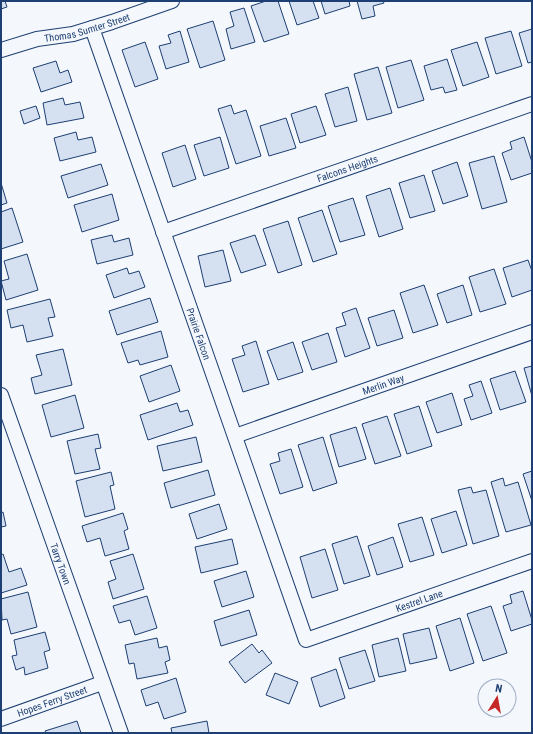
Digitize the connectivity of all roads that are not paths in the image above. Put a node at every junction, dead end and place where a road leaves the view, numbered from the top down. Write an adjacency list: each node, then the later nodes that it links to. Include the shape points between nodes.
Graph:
1 (172, 1): 2 (street, Thomas Sumter Street)
2 (92, 28): 3 (street, Thomas Sumter Street, via 73,34 37,39); 5 (street, Prairie Falcon)
3 (1, 50)
4 (532, 104): 5 (street, Falcons Heights)
5 (163, 232): 8 (street, Prairie Falcon)
6 (532, 332): 8 (street, Merlin Way)
7 (1, 395): 11 (street, Tarry Town)
8 (235, 436): 10 (street, Prairie Falcon)
9 (532, 561): 10 (street, Kestrel Lane)
10 (306, 640)
11 (102, 683): 12 (street, Hopes Ferry Street); 13 (street, Tarry Town)
12 (1, 719)
13 (121, 733)

